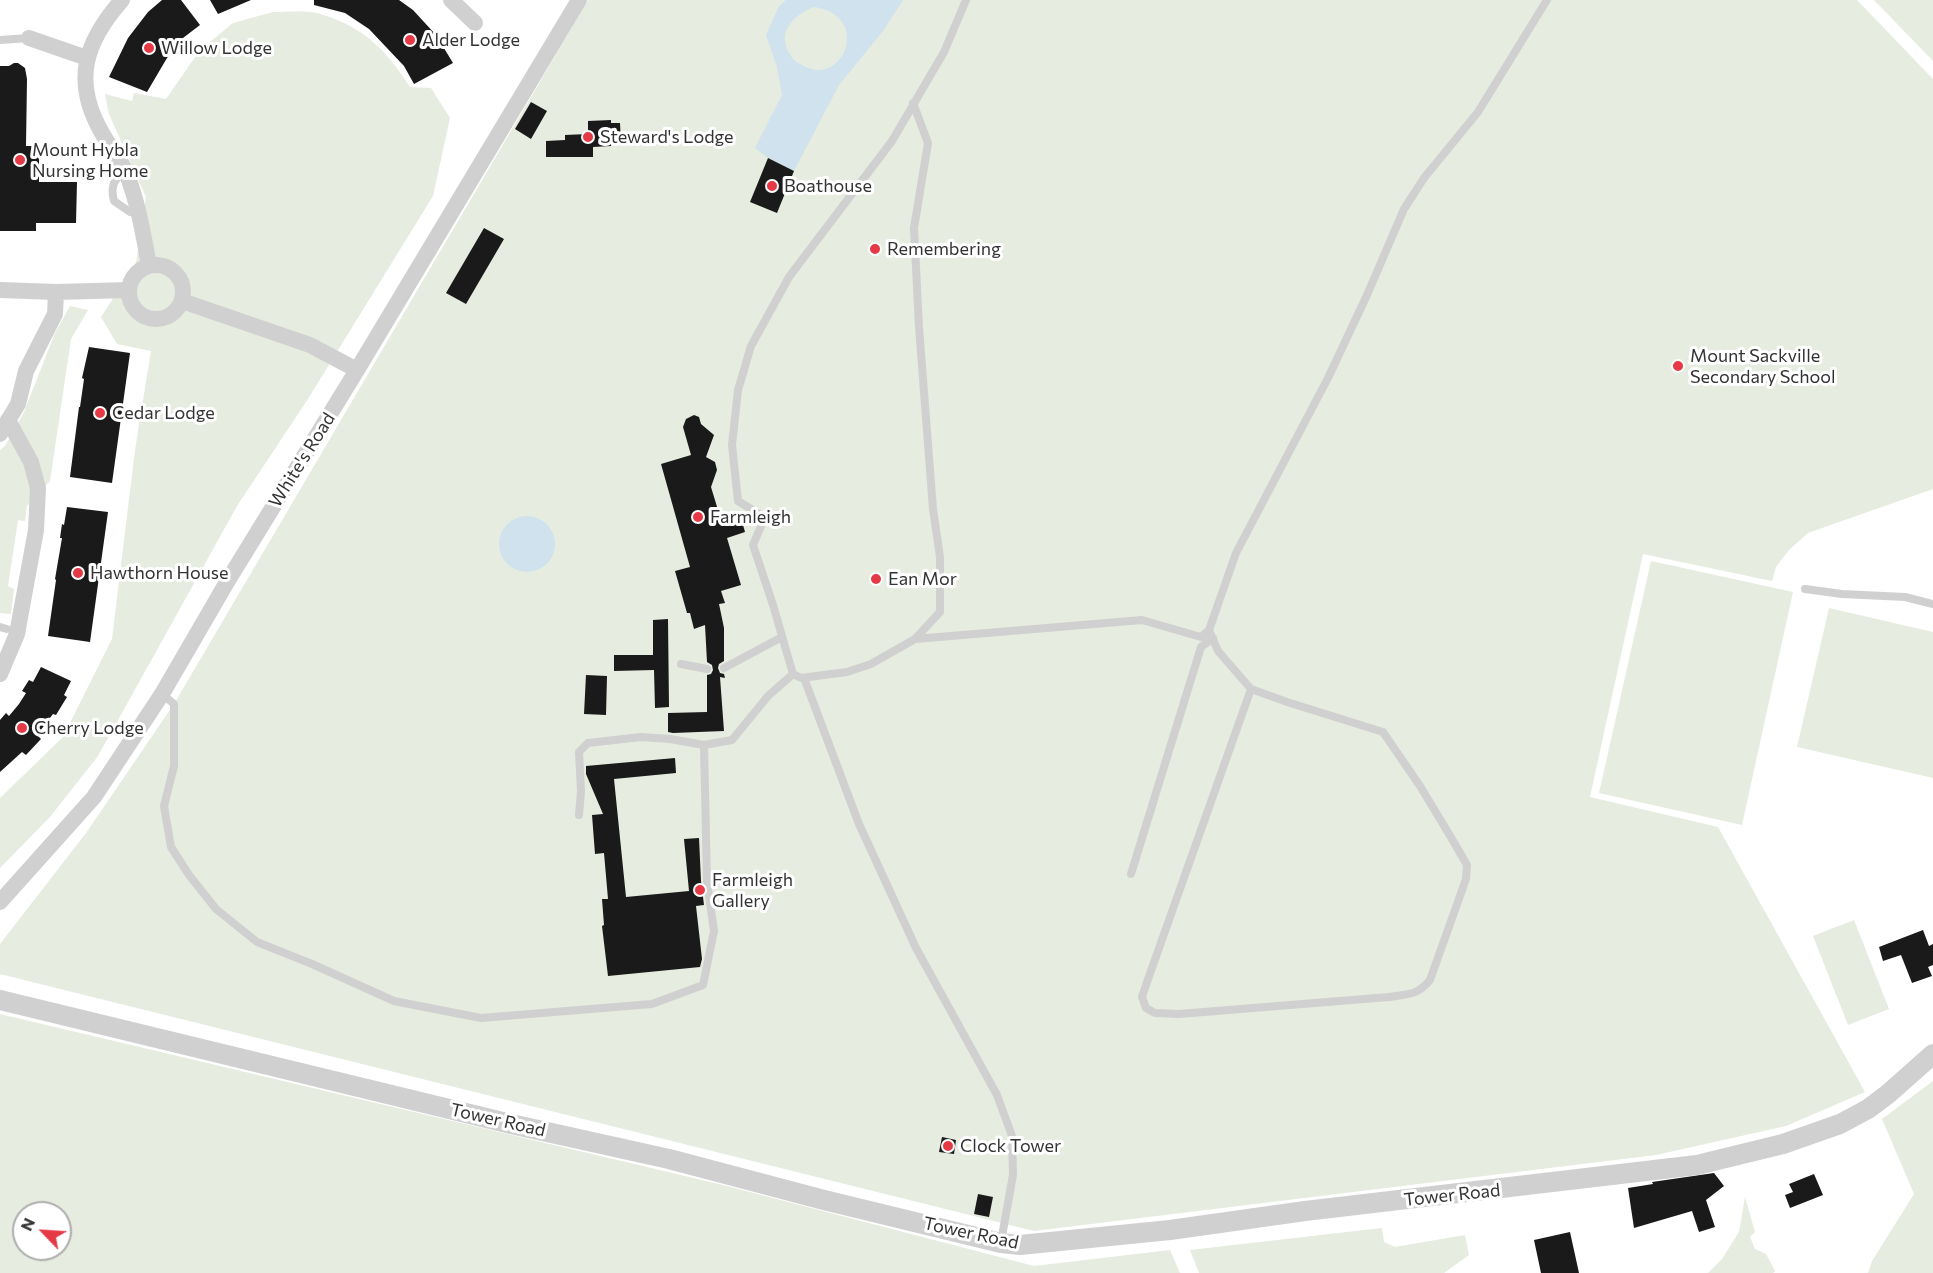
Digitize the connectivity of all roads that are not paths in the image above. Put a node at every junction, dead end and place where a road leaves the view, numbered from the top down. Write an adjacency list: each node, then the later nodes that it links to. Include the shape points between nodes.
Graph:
1 (122, 0): 9 (street, via 106,19)
2 (451, 0): 6 (street)
3 (579, 0): 16 (street, White's Road)
4 (966, 0): 10 (lane, via 944,52)
5 (1547, 0): 20 (lane, via 1479,112 1424,178 1404,209 1328,378 1236,553)
6 (475, 22)
7 (29, 38): 8 (lane); 9 (street)
8 (0, 40)
9 (87, 58): 11 (street, via 86,86 92,112 125,170 139,213)
10 (913, 103): 21 (lane, via 892,141 789,277 751,346 738,390 732,445 738,501 759,514 761,526 753,545); 22 (lane, via 928,143 914,228 941,598 940,612)
11 (148, 265): 13 (street, via 139,271); 15 (street, via 169,267 177,274 183,284)
12 (0, 290): 14 (street)
13 (129, 290): 14 (street); 15 (street, via 136,309 154,319 174,312)
14 (56, 292): 17 (street, via 55,314 26,370 18,404)
15 (182, 301): 16 (street, via 310,345)
16 (357, 370): 30 (street, White's Road)
17 (4, 427): 26 (street, via 31,462 38,488 36,530 17,634)
18 (1804, 589): 19 (lane, via 1905,597)
19 (1933, 604)
20 (1211, 634): 22 (lane, via 1201,637 1142,620); 29 (lane, via 1218,651); 33 (lane, via 1202,646)
21 (782, 637): 24 (lane); 27 (lane)
22 (915, 639): 28 (lane, via 871,664)
23 (681, 664): 25 (lane)
24 (724, 668)
25 (707, 669)
26 (0, 674)
27 (792, 674): 28 (lane); 31 (lane, via 732,740)
28 (804, 678): 37 (lane, via 860,824 916,948 998,1095 1012,1136 1013,1175)
29 (1251, 689): 29 (lane, via 1383,732 1467,865 1463,889 1430,980 1421,991 1179,1014 1155,1013 1146,1008 1142,997)
30 (162, 694): 31 (lane, via 174,704 174,766 164,806 171,847 216,909 257,942 393,1001 481,1018 652,1004 703,985 714,931 707,881); 34 (street, White's Road, via 94,797)
31 (704, 745): 32 (lane, via 641,738 588,743 579,752)
32 (579, 815)
33 (1131, 874)
34 (0, 902)
35 (0, 1000): 37 (street, Tower Road, via 669,1159)
36 (1933, 1054): 37 (street, Tower Road, via 1888,1094 1840,1124 1783,1144 1697,1165 1149,1232 1032,1245)
37 (1001, 1243)

